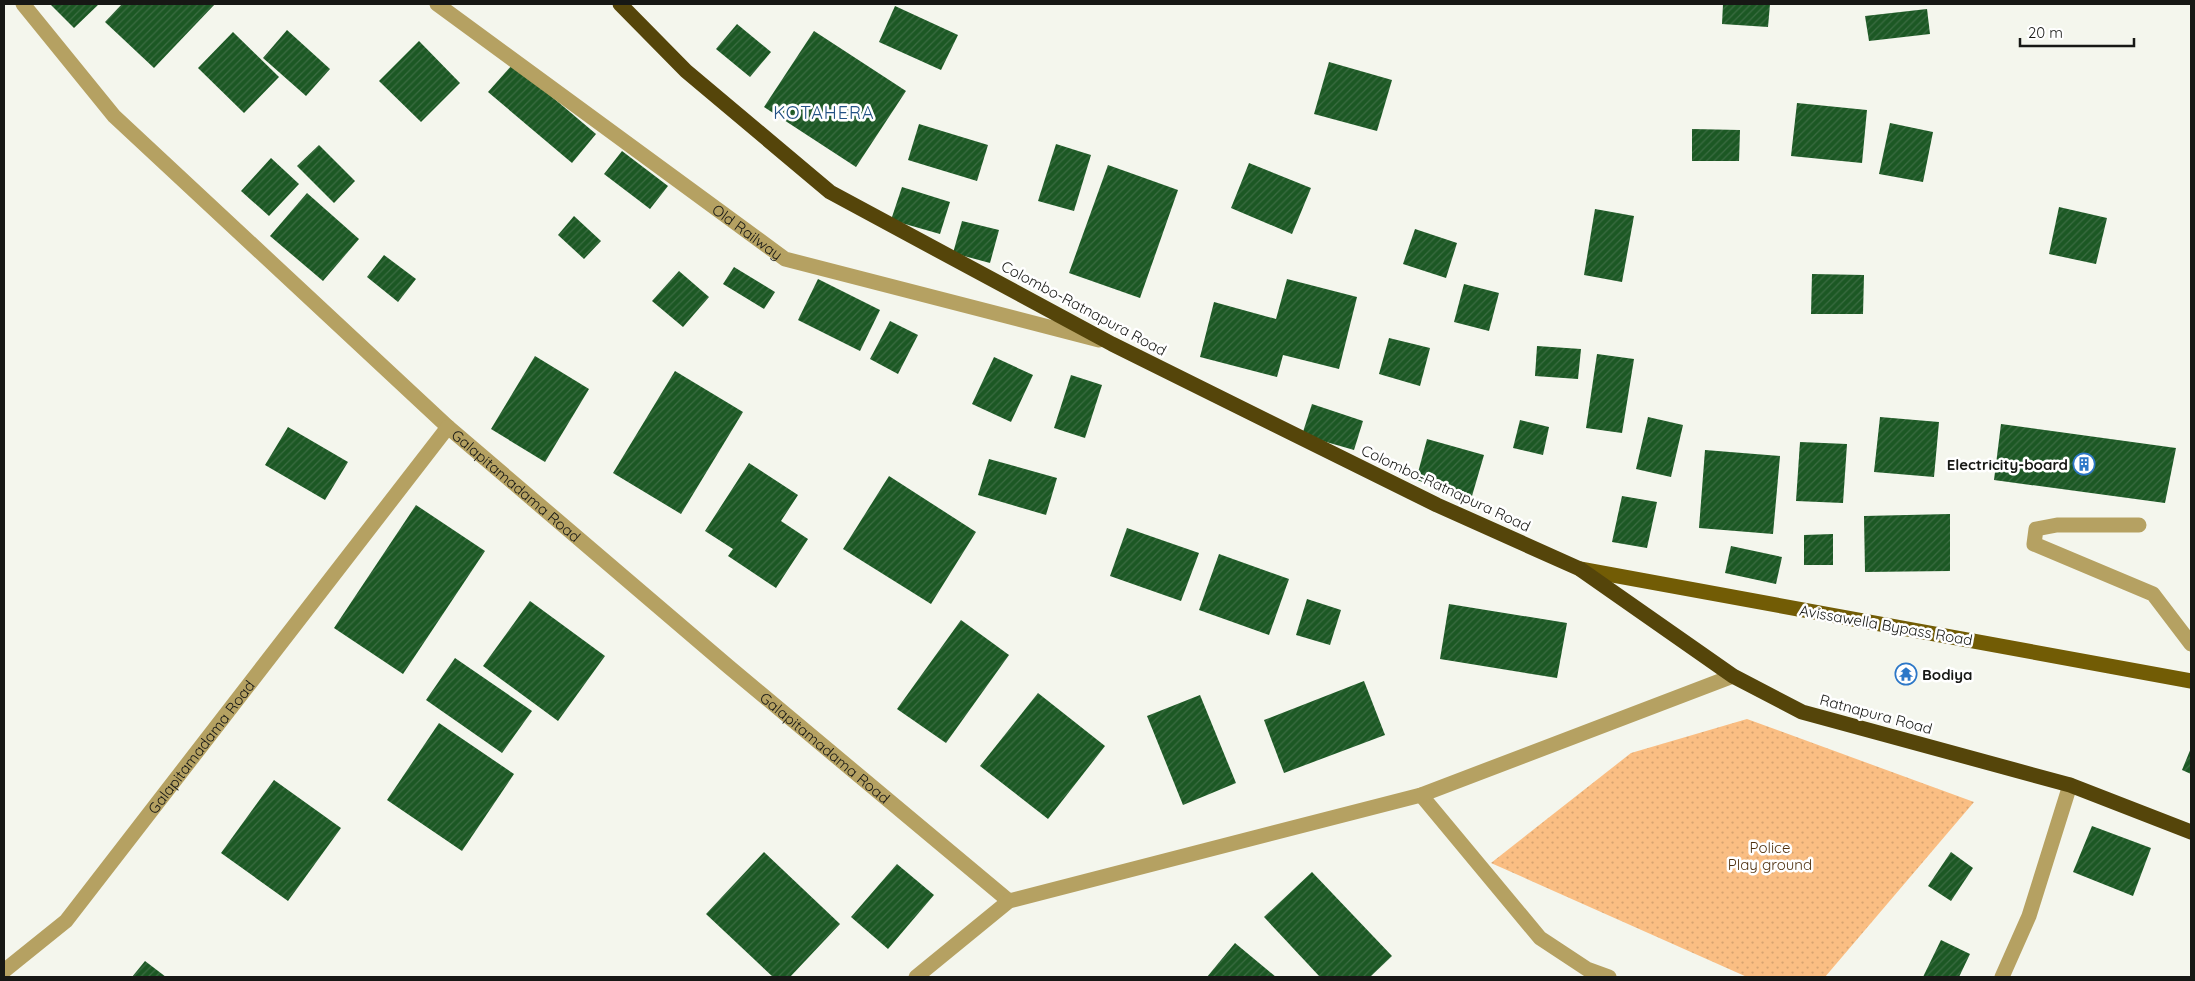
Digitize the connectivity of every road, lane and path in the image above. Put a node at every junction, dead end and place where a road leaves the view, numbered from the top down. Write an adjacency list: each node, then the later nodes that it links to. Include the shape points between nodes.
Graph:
1 (23, 4): 5 (street, via 114,116)
2 (437, 4): 4 (street, Old Railway, via 784,259)
3 (620, 4): 4 (highway, Colombo-Ratnapura Road, via 686,70 830,192)
4 (1112, 344): 7 (highway, Colombo-Ratnapura Road, via 1437,505)
5 (448, 427): 14 (street, Galapitamadama Road); 15 (street, Galapitamadama Road, via 66,922)
6 (2139, 526): 8 (street, via 2057,525 2036,529 2034,544 2153,594)
7 (1580, 569): 9 (highway, Ratnapura Road); 10 (main road, Avissawella Bypass Road)
8 (2191, 644)
9 (1733, 676): 11 (highway, Ratnapura Road, via 1802,712); 12 (street)
10 (2191, 681)
11 (2070, 785): 13 (highway, Ratnapura Road); 19 (street, via 2029,916)
12 (1421, 795): 14 (street); 18 (street, via 1540,938 1587,969)
13 (2191, 832)
14 (1009, 901): 17 (street)
15 (4, 971): 16 (street)
16 (12, 977)
17 (916, 977)
18 (1609, 977)
19 (2002, 977)

